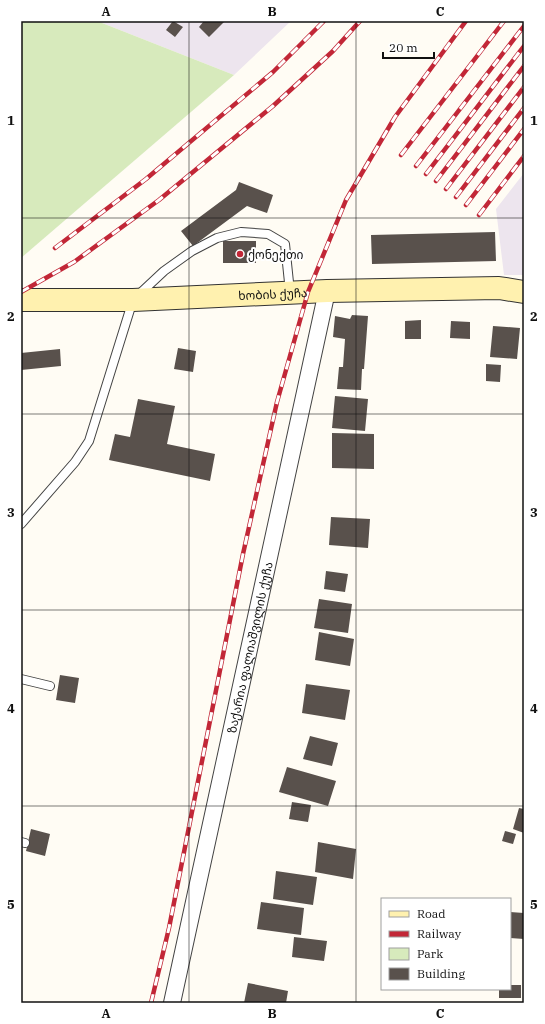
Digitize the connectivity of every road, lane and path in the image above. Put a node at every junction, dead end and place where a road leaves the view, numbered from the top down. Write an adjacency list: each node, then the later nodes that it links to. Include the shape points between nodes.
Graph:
1 (327, 292): 2 (main road, ხობის ქუჩა, via 499,288); 3 (main road, ხობის ქუჩა); 9 (street, ზაქარია ფალიაშვილის ქუჩა)
2 (524, 292)
3 (290, 293): 5 (main road, ხობის ქუჩა); 5 (lane, via 285,244 268,234 241,232 217,238 192,251 164,271)
4 (21, 300): 5 (main road, ხობის ქუჩა)
5 (133, 300): 6 (lane, via 89,441 75,462)
6 (21, 524)
7 (21, 680): 8 (lane)
8 (50, 686)
9 (172, 1003)

